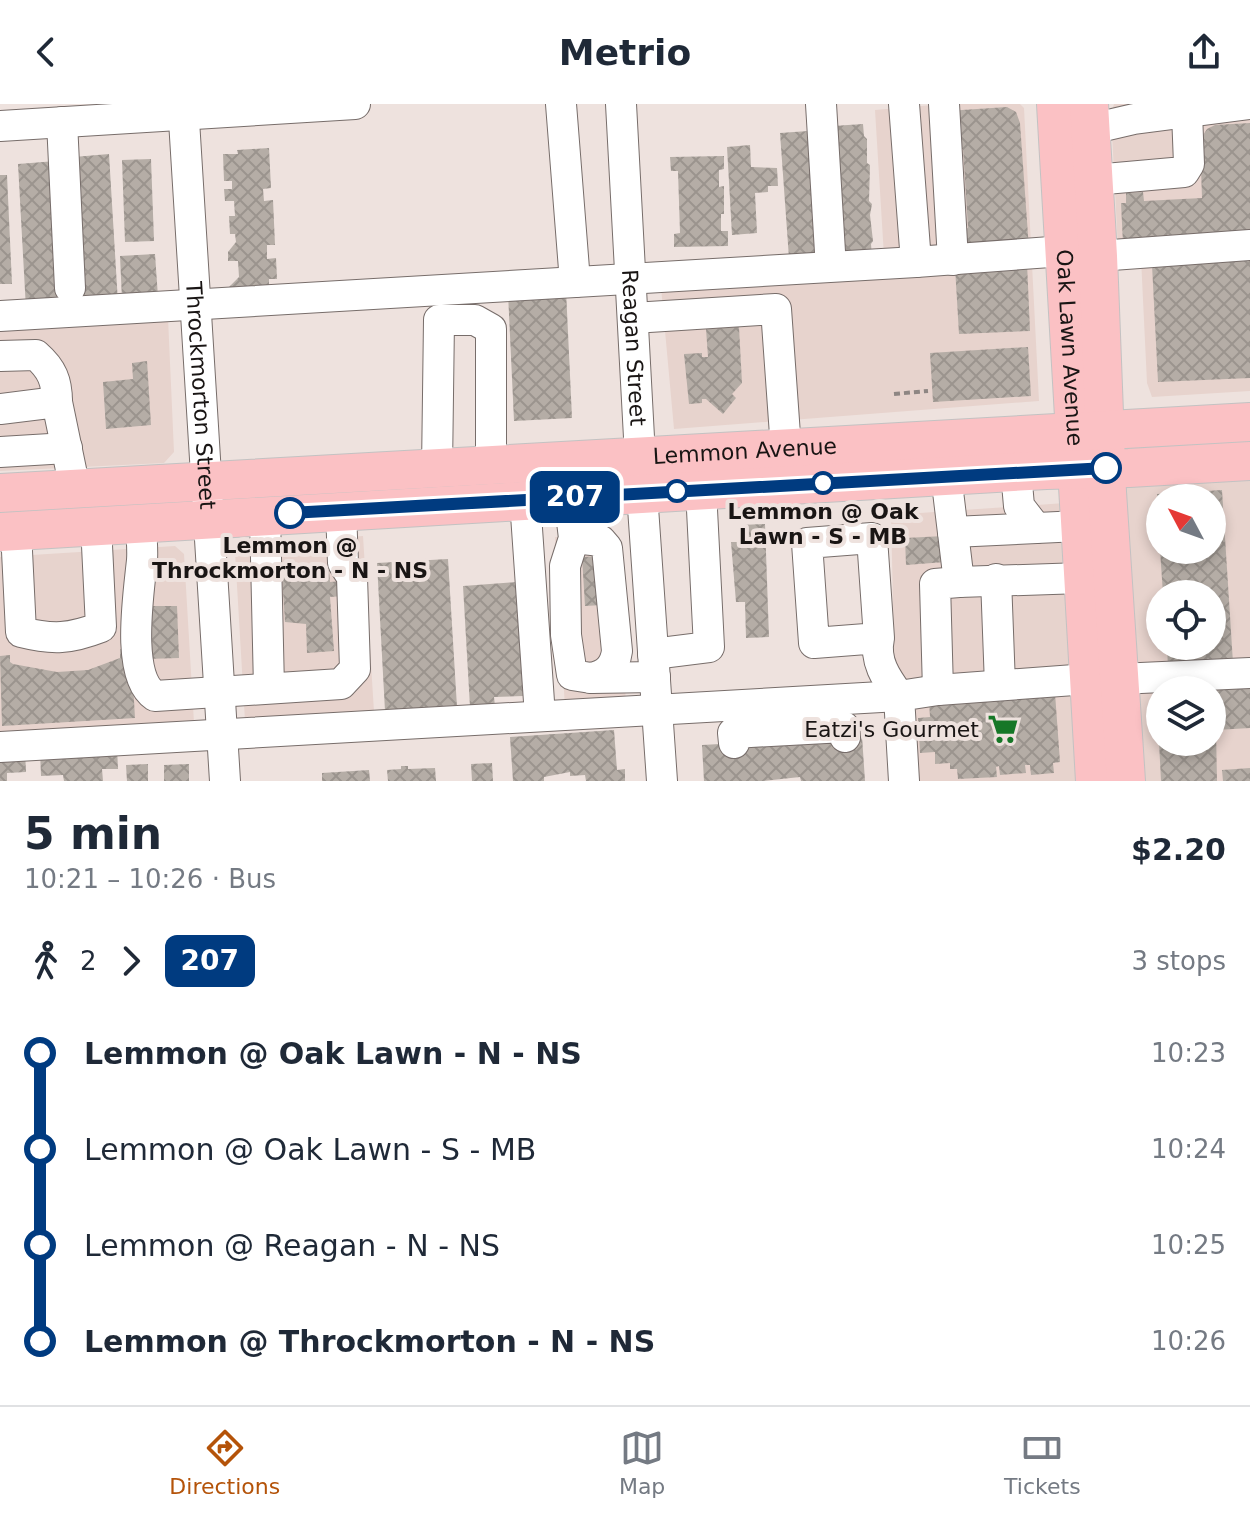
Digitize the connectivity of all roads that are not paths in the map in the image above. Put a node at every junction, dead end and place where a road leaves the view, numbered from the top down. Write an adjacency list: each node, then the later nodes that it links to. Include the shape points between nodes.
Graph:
1 (355, 104): 9 (street)
2 (561, 104): 21 (street)
3 (621, 104): 20 (street, Reagan Street)
4 (821, 104): 16 (street)
5 (904, 104): 19 (street)
6 (944, 104): 18 (street)
7 (1056, 104): 17 (main road, Oak Lawn Avenue)
8 (1249, 104): 10 (street)
9 (183, 109): 12 (street); 23 (street, Throckmorton Street)
10 (1187, 113): 11 (street); 14 (street, via 1189,164 1184,172)
11 (1090, 117): 14 (main road, Oak Lawn Avenue)
12 (62, 122): 13 (street); 22 (street)
13 (0, 126)
14 (1094, 180): 17 (main road, Oak Lawn Avenue)
15 (1250, 245): 17 (street)
16 (830, 252)
17 (1081, 253): 18 (street); 32 (main road, Oak Lawn Avenue)
18 (953, 260): 19 (street)
19 (916, 262): 20 (street)
20 (631, 278): 21 (street); 25 (street, Reagan Street)
21 (575, 282): 23 (street)
22 (70, 288)
23 (195, 306): 24 (street); 44 (street, Throckmorton Street)
24 (0, 316)
25 (633, 318): 31 (street, via 776,309); 38 (street, Reagan Street)
26 (9, 356): 27 (street)
27 (57, 402): 28 (street); 30 (street)
28 (0, 409)
29 (1250, 422): 32 (main road, Lemmon Avenue)
30 (67, 448): 33 (street); 40 (street)
31 (786, 449): 32 (main road, Lemmon Avenue); 38 (main road, Lemmon Avenue)
32 (1090, 450): 34 (main road, Lemmon Avenue); 37 (main road, Lemmon Avenue); 50 (main road, Oak Lawn Avenue); 62 (main road, Oak Lawn Avenue)
33 (0, 452)
34 (1250, 461)
35 (491, 466): 36 (main road, Lemmon Avenue); 36 (street, via 491,329 475,320 439,320); 38 (main road, Lemmon Avenue)
36 (437, 469): 44 (main road, Lemmon Avenue)
37 (1016, 472): 39 (main road, Lemmon Avenue); 51 (street, via 1019,506)
38 (642, 475): 41 (main road, Lemmon Avenue); 43 (main road, Lemmon Avenue); 59 (street, Reagan Street)
39 (946, 475): 41 (main road, Lemmon Avenue); 53 (street)
40 (75, 489): 42 (main road, Lemmon Avenue); 44 (main road, Lemmon Avenue)
41 (701, 490): 59 (street, via 709,647)
42 (0, 493)
43 (569, 497): 45 (main road, Lemmon Avenue); 54 (street)
44 (207, 500): 47 (main road, Lemmon Avenue); 48 (main road, Lemmon Avenue); 65 (street, Throckmorton Street)
45 (525, 500): 46 (main road, Lemmon Avenue); 69 (street)
46 (341, 511): 47 (main road, Lemmon Avenue); 64 (street, via 340,581 352,577 355,669 341,684)
47 (265, 515): 64 (street)
48 (141, 523): 49 (main road, Lemmon Avenue); 65 (street, via 143,558 136,607 140,680 155,696)
49 (96, 525): 52 (main road, Lemmon Avenue); 52 (street, via 101,627 75,637 48,639 21,632)
50 (1079, 526): 51 (street); 55 (main road, Oak Lawn Avenue)
51 (1036, 528): 53 (street)
52 (8, 531)
53 (953, 532): 57 (street)
54 (574, 538): 61 (street, via 565,566 566,635 572,675); 61 (street, via 601,541 607,548 617,651 613,667)
55 (1082, 578): 56 (street); 62 (main road, Oak Lawn Avenue)
56 (996, 579): 57 (street); 63 (street)
57 (959, 582): 66 (street, via 935,584)
58 (879, 638): 67 (street, via 884,675)
59 (654, 666): 61 (street); 68 (street, Reagan Street)
60 (1250, 673): 62 (street)
61 (591, 678)
62 (1104, 679): 63 (street); 77 (main road, Oak Lawn Avenue); 78 (main road, Oak Lawn Avenue)
63 (1000, 685): 66 (street)
64 (269, 688): 65 (street)
65 (219, 690): 70 (street, Throckmorton Street)
66 (938, 690): 67 (street)
67 (899, 696): 68 (street); 76 (street)
68 (657, 710): 69 (street); 75 (street, Reagan Street)
69 (540, 716): 70 (street)
70 (222, 735): 73 (street); 74 (street, Throckmorton Street)
71 (845, 737): 72 (street, via 844,727 789,735 733,733)
72 (734, 743)
73 (0, 747)
74 (225, 781)
75 (662, 781)
76 (904, 781)
77 (1095, 781)
78 (1126, 781)

